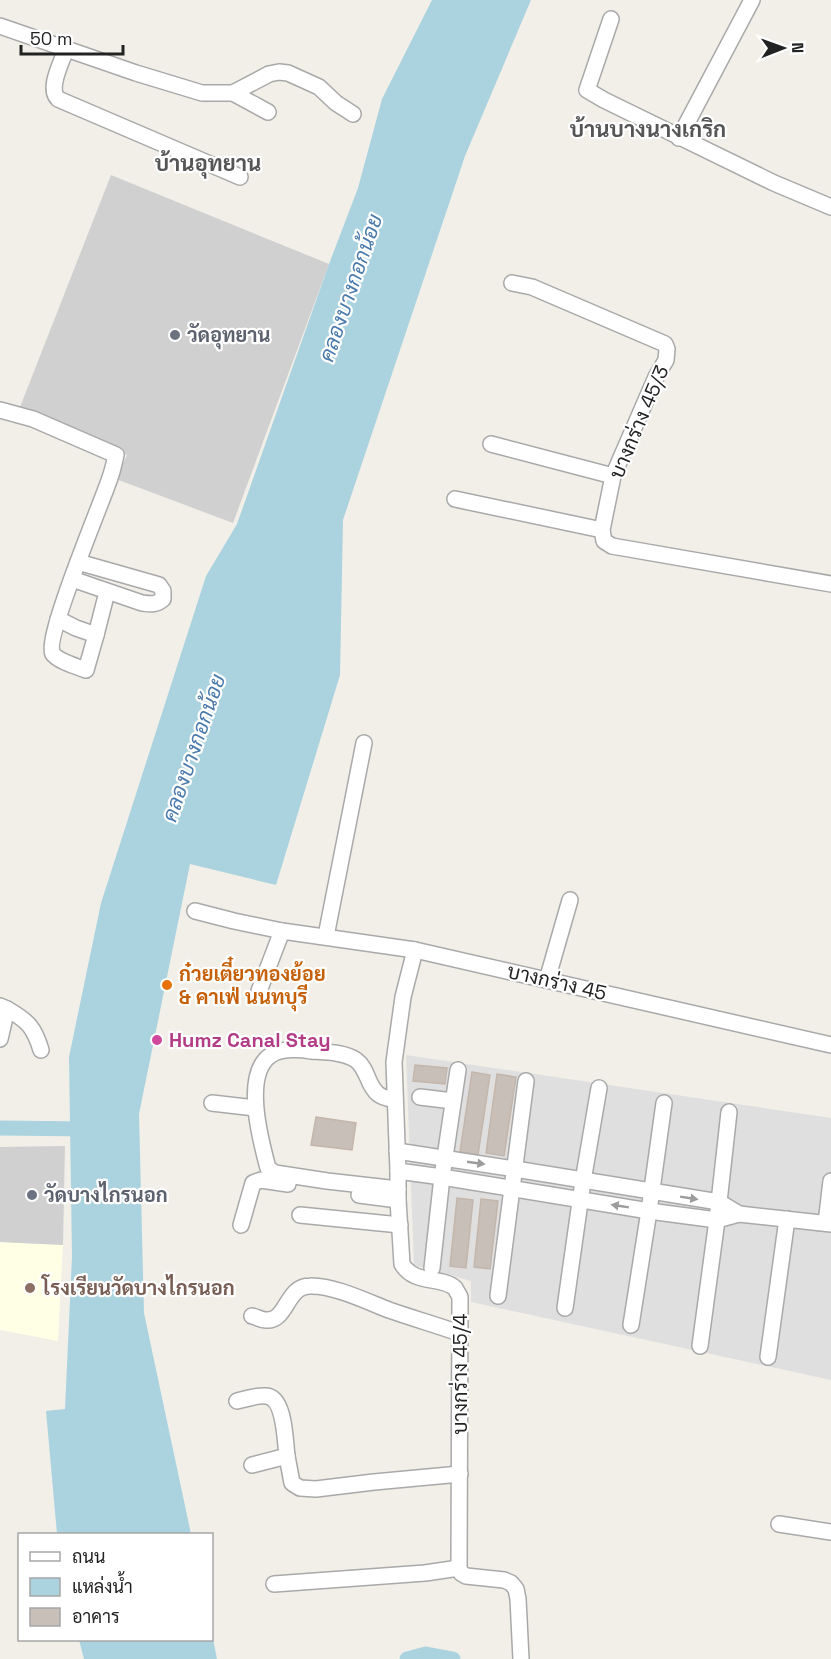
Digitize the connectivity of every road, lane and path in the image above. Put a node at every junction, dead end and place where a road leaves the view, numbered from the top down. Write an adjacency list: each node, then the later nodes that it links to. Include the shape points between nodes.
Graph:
1 (752, 0): 8 (street)
2 (611, 19): 8 (street, via 587,90)
3 (0, 26): 4 (street)
4 (66, 49): 5 (street, via 202,93); 9 (street, via 54,86 58,99)
5 (233, 93): 6 (street); 7 (street, via 279,72 319,87)
6 (268, 112)
7 (353, 114)
8 (679, 138): 10 (street)
9 (240, 177)
10 (831, 207)
11 (512, 283): 14 (street, บางกร่าง 45/3, via 532,287 665,344 666,360)
12 (0, 410): 17 (street, via 33,419 116,455)
13 (491, 444): 14 (street)
14 (613, 476): 16 (street, บางกร่าง 45/3)
15 (455, 498): 16 (street)
16 (602, 530): 19 (street, via 604,541 612,546)
17 (78, 562): 18 (street); 20 (street, via 159,585 163,599 151,604)
18 (72, 579): 20 (street); 21 (street)
19 (831, 584)
20 (107, 592): 22 (street)
21 (58, 619): 22 (street); 22 (street, via 51,648 58,659 86,670)
22 (96, 635)
23 (364, 742): 27 (street)
24 (570, 900): 29 (street)
25 (195, 911): 26 (street, บางกร่าง 45)
26 (282, 931): 27 (street, บางกร่าง 45); 30 (street)
27 (326, 936): 28 (street, บางกร่าง 45)
28 (415, 950): 29 (street, บางกร่าง 45); 39 (street, บางกร่าง 45/4, via 396,1038)
29 (547, 980): 33 (street, บางกร่าง 45)
30 (259, 991)
31 (4, 1007): 32 (street); 34 (street, via 34,1029)
32 (0, 1039)
33 (831, 1045)
34 (41, 1050)
35 (458, 1070): 40 (street)
36 (526, 1081): 47 (street)
37 (599, 1088): 50 (street)
38 (420, 1097): 40 (street)
39 (395, 1100): 43 (street, via 377,1094 366,1070 348,1056 288,1050 270,1055 262,1066); 45 (street, บางกร่าง 45/4)
40 (453, 1101): 46 (street)
41 (212, 1103): 43 (street)
42 (664, 1103): 53 (street)
43 (255, 1108): 54 (street, via 268,1168 275,1173)
44 (729, 1112): 56 (street)
45 (398, 1152): 46 (street); 48 (street, บางกร่าง 45/4)
46 (445, 1159): 47 (street, one-way to 47); 49 (street)
47 (514, 1169): 50 (street); 52 (street)
48 (398, 1172): 49 (street); 54 (street, บางกร่าง 45/4)
49 (442, 1177): 52 (street); 65 (street)
50 (583, 1181): 53 (street); 55 (street)
51 (831, 1181): 62 (street)
52 (512, 1188): 55 (street); 66 (street)
53 (652, 1192): 56 (street, one-way to 56); 57 (street)
54 (398, 1194): 63 (street, บางกร่าง 45/4); 64 (street, via 261,1180 253,1183)
55 (580, 1200): 57 (street, one-way to 55); 67 (street)
56 (719, 1202): 58 (street); 61 (street)
57 (649, 1211): 61 (street); 69 (street)
58 (739, 1214): 60 (street); 61 (street)
59 (300, 1215): 63 (street)
60 (787, 1219): 62 (street); 72 (street)
61 (717, 1220): 71 (street)
62 (828, 1224)
63 (400, 1225): 70 (street, บางกร่าง 45/4, via 402,1264 407,1272 456,1289 460,1297)
64 (241, 1226)
65 (432, 1268)
66 (498, 1296)
67 (565, 1308)
68 (252, 1316): 70 (street, via 274,1319 301,1287 310,1286 404,1315)
69 (631, 1325)
70 (460, 1326): 76 (street, บางกร่าง 45/4)
71 (700, 1346)
72 (768, 1358)
73 (237, 1401): 74 (street, via 265,1395 273,1398 279,1405)
74 (287, 1456): 75 (street); 76 (street, via 292,1483 300,1488)
75 (252, 1466)
76 (460, 1474): 79 (street, บางกร่าง 45/4)
77 (779, 1524): 78 (street)
78 (831, 1532)
79 (459, 1568): 80 (street); 81 (street, via 466,1576 504,1580 516,1589)
80 (274, 1584)
81 (521, 1654)

